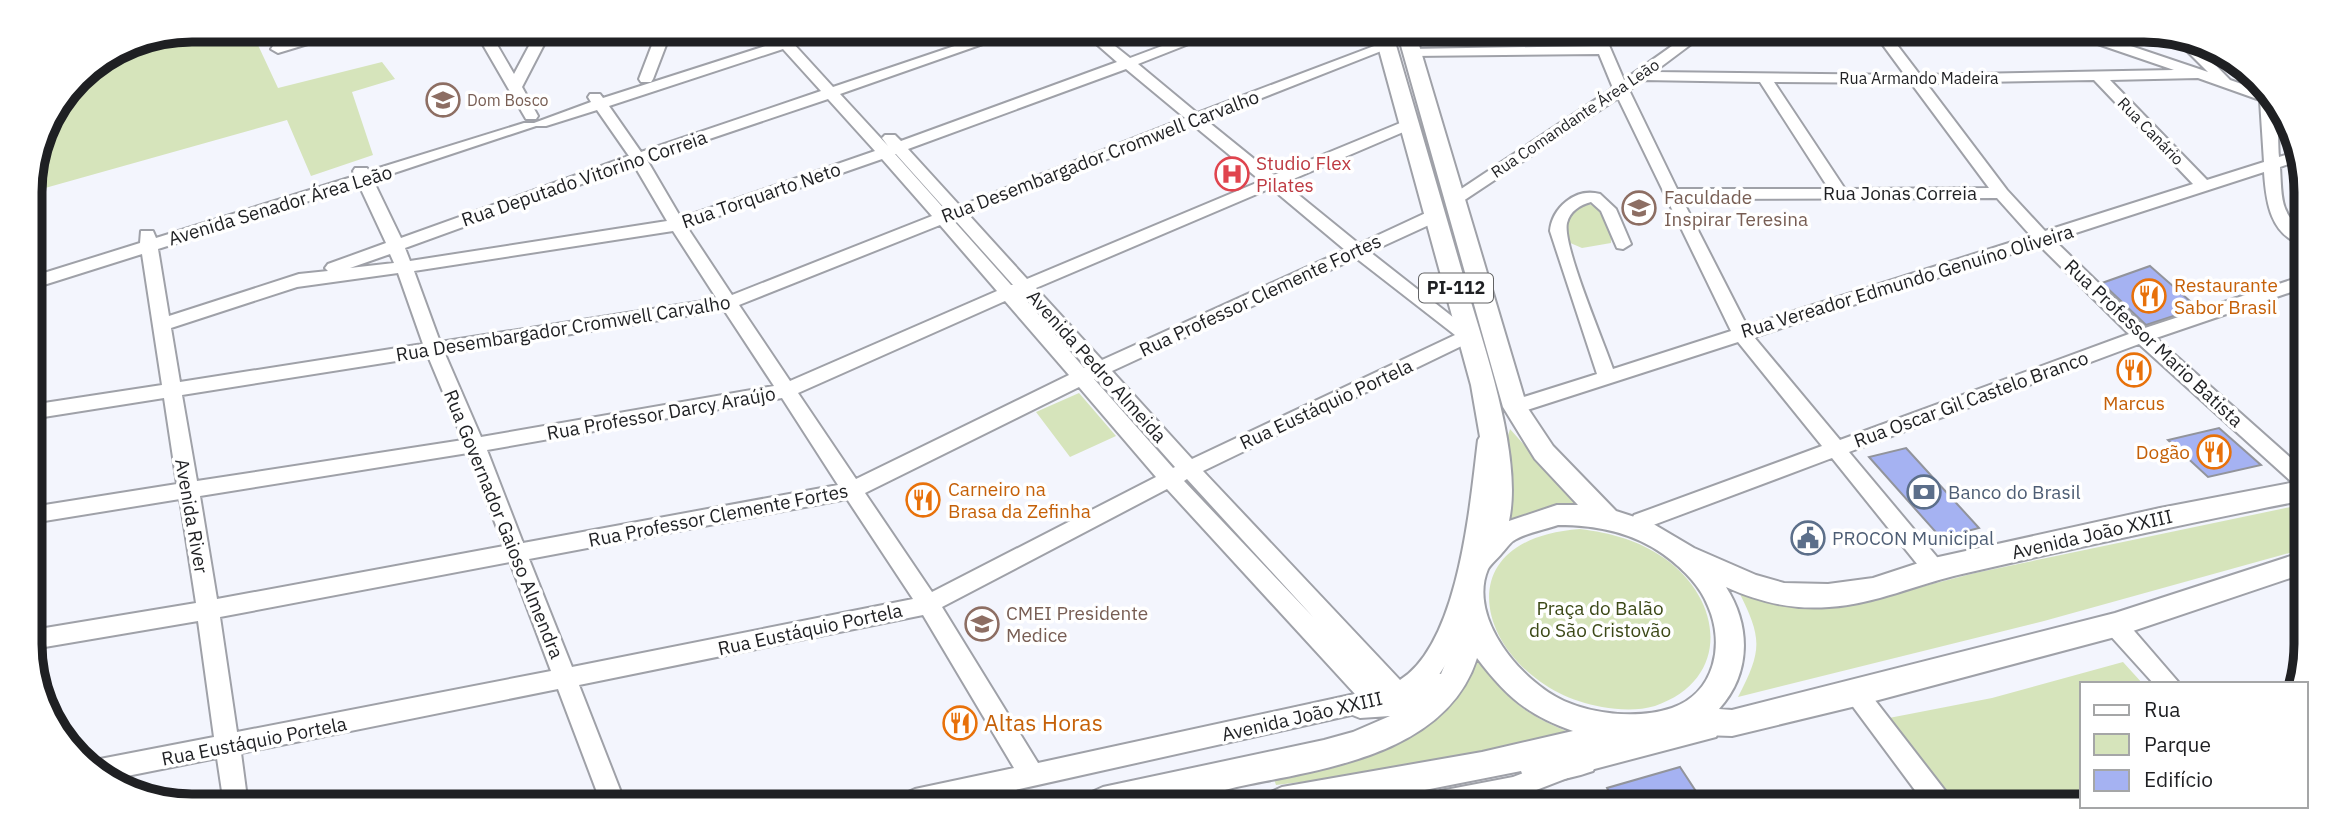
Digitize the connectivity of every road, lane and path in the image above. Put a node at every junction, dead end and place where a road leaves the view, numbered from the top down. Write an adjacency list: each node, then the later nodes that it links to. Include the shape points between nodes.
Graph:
1 (303, 42): 19 (street)
2 (489, 42): 29 (street)
3 (538, 42): 29 (street)
4 (660, 42): 26 (street)
5 (771, 42): 26 (street, Avenida Senador Área Leão)
6 (773, 42): 33 (street, Avenida Senador Área Leão)
7 (793, 42): 32 (street, Avenida Pedro Almeida)
8 (981, 42): 32 (street, Rua Deputado Vitorino Correia)
9 (1104, 42): 21 (street)
10 (1116, 42): 21 (street)
11 (1185, 42): 21 (street, Rua Torquarto Neto)
12 (1383, 42): 35 (street, Rua Desembargador Cromwell Carvalho)
13 (1385, 42): 37 (main road, PI-112)
14 (1687, 42): 24 (street, Rua Comandante Área Leão)
15 (1888, 42): 27 (street, Rua Professor Mario Batista)
16 (2106, 42): 22 (street)
17 (1410, 43): 18 (street); 48 (main road, PI-112)
18 (1601, 43): 31 (street)
19 (278, 49)
20 (2194, 51): 28 (street)
21 (1134, 61): 35 (street); 38 (street, Rua Torquarto Neto)
22 (2200, 74): 23 (street, Rua Armando Madeira); 28 (street)
23 (2097, 75): 27 (street, Rua Armando Madeira); 44 (street, Rua Canário)
24 (1639, 76): 25 (street, Rua Armando Madeira); 31 (street, Rua Comandante Área Leão)
25 (1764, 77): 27 (street, Rua Armando Madeira); 45 (street)
26 (646, 79): 33 (street, Avenida Senador Área Leão)
27 (1916, 79): 47 (street, Rua Professor Mario Batista)
28 (2229, 85): 30 (street)
29 (515, 86): 36 (street)
30 (2253, 89)
31 (1620, 90): 46 (street); 48 (street, Rua Comandante Área Leão)
32 (838, 91): 38 (street, Avenida Pedro Almeida); 39 (street, Rua Deputado Vitorino Correia)
33 (598, 100): 36 (street, Avenida Senador Área Leão); 39 (street)
34 (2267, 107): 41 (street)
35 (1202, 116): 43 (street); 49 (street, Rua Desembargador Cromwell Carvalho)
36 (532, 120): 42 (street, Avenida Senador Área Leão)
37 (1410, 124): 43 (street, Rua Professor Darcy Araújo); 50 (main road, PI-112)
38 (891, 149): 49 (street, Avenida Pedro Almeida); 51 (street, Rua Torquarto Neto)
39 (638, 158): 51 (street); 56 (street, Rua Deputado Vitorino Correia)
40 (2290, 159): 41 (street, Rua Vereador Edmundo Genuíno Oliveira)
41 (2270, 165): 44 (street, Rua Vereador Edmundo Genuíno Oliveira); 52 (street, via 2279,218)
42 (363, 175): 54 (street, Avenida Senador Área Leão); 56 (street, Rua Governador Gaioso Almendra)
43 (1280, 179): 57 (street); 63 (street, Rua Professor Darcy Araújo)
44 (2204, 187): 53 (street, Rua Vereador Edmundo Genuíno Oliveira)
45 (1839, 192): 46 (street, Rua Jonas Correia); 47 (street, Rua Jonas Correia)
46 (1672, 194): 67 (street)
47 (2001, 194): 53 (street, Rua Professor Mario Batista)
48 (1454, 199): 74 (main road, PI-112)
49 (949, 215): 63 (street, Avenida Pedro Almeida); 64 (street, Rua Desembargador Cromwell Carvalho)
50 (1436, 215): 57 (street, Rua Professor Clemente Fortes); 66 (main road, PI-112)
51 (677, 225): 58 (street, Rua Torquarto Neto); 64 (street)
52 (2294, 231)
53 (2042, 238): 67 (street, Rua Vereador Edmundo Genuíno Oliveira); 68 (street, Rua Professor Mario Batista)
54 (149, 240): 59 (street, Avenida Senador Área Leão); 60 (street, Avenida Senador Área Leão); 65 (street, Avenida River)
55 (1623, 244): 71 (street, via 1606,206 1594,197 1569,205 1557,226)
56 (396, 246): 58 (street, Rua Governador Gaioso Almendra); 61 (street, Rua Deputado Vitorino Correia)
57 (1363, 247): 66 (street); 70 (street, Rua Professor Clemente Fortes)
58 (404, 267): 61 (street, Rua Torquarto Neto); 69 (street, Rua Governador Gaioso Almendra)
59 (42, 268)
60 (42, 280)
61 (296, 281): 65 (street, Rua Deputado Vitorino Correia)
62 (2294, 285): 68 (street, Rua Oscar Gil Castelo Branco)
63 (1015, 290): 70 (street, Avenida Pedro Almeida); 73 (street, Rua Professor Darcy Araújo)
64 (728, 303): 69 (street, Rua Desembargador Cromwell Carvalho); 73 (street)
65 (163, 324): 72 (street, Avenida River)
66 (1467, 329): 76 (main road, PI-112); 79 (street, Rua Eustáquio Portela)
67 (1741, 332): 71 (street, Rua Vereador Edmundo Genuíno Oliveira); 78 (street)
68 (2142, 336): 78 (street, Rua Oscar Gil Castelo Branco); 80 (street, Rua Professor Mario Batista)
69 (433, 349): 72 (street, Rua Desembargador Cromwell Carvalho); 77 (street, Rua Governador Gaioso Almendra)
70 (1089, 374): 79 (street, Avenida Pedro Almeida); 82 (street, Avenida Pedro Almeida); 83 (street, Rua Professor Clemente Fortes)
71 (1607, 377): 74 (street, Rua Vereador Edmundo Genuíno Oliveira)
72 (170, 391): 75 (street, Rua Desembargador Cromwell Carvalho); 84 (street, Avenida River)
73 (786, 391): 77 (street, Rua Professor Darcy Araújo); 83 (street)
74 (1516, 407): 81 (main road, PI-112, via 1524,427)
75 (42, 410)
76 (1491, 422): 89 (main road, PI-112, via 1501,499); 103 (street, Avenida João XXIII, via 1480,506 1459,606 1432,666 1414,684)
77 (475, 445): 84 (street, Rua Professor Darcy Araújo); 90 (street, Rua Governador Gaioso Almendra)
78 (1837, 448): 88 (street, Rua Oscar Gil Castelo Branco); 93 (street)
79 (1189, 469): 82 (street, Rua Eustáquio Portela); 103 (street, Avenida Pedro Almeida)
80 (2294, 473)
81 (1566, 476): 87 (main road, PI-112); 88 (main road)
82 (1170, 479): 94 (street, Rua Eustáquio Portela); 103 (street, Avenida Pedro Almeida)
83 (853, 490): 90 (street, Rua Professor Clemente Fortes); 94 (street)
84 (188, 491): 86 (street, Rua Professor Darcy Araújo); 95 (street, Avenida River)
85 (2294, 492): 93 (main road, Avenida João XXIII)
86 (42, 513)
87 (1607, 518): 89 (main road, via 1541,517 1513,528); 91 (main road, via 1648,532)
88 (1641, 521): 93 (main road, via 1746,570 1786,581 1818,583 1910,568)
89 (1491, 544): 96 (main road, via 1477,564 1470,587)
90 (516, 554): 95 (street, Rua Professor Clemente Fortes); 100 (street, Rua Governador Gaioso Almendra)
91 (1684, 555): 93 (main road, Avenida João XXIII, via 1765,590 1800,597 1871,588); 104 (main road, via 1717,592 1729,620 1732,649 1719,688 1697,710)
92 (2294, 566): 97 (main road)
93 (1934, 569)
94 (928, 604): 100 (street, Rua Eustáquio Portela); 110 (street)
95 (208, 610): 98 (street, Rua Professor Clemente Fortes); 107 (street, Avenida River)
96 (1471, 613): 99 (main road, Avenida João XXIII); 106 (main road, via 1490,658 1530,697 1577,720)
97 (2115, 625): 101 (street); 102 (main road)
98 (42, 638)
99 (1461, 664): 103 (main road, via 1415,698 1392,705); 115 (main road, Avenida João XXIII, via 1436,701 1391,731 1329,753)
100 (566, 678): 107 (street, Rua Eustáquio Portela); 113 (street, Rua Governador Gaioso Almendra)
101 (2167, 682)
102 (1856, 693): 105 (main road); 118 (street)
103 (1377, 699): 110 (street, Avenida João XXIII)
104 (1674, 721): 105 (main road); 106 (main road)
105 (1732, 723): 108 (street)
106 (1643, 728): 111 (main road)
107 (226, 746): 109 (street, Rua Eustáquio Portela); 112 (street, Avenida River)
108 (1582, 761): 111 (main road, via 1415,787); 117 (street)
109 (109, 769)
110 (1033, 777): 114 (street, Avenida João XXIII)
111 (1382, 784): 116 (main road)
112 (234, 794)
113 (610, 794)
114 (949, 794)
115 (1140, 794)
116 (1326, 794)
117 (1521, 794)
118 (1933, 794)

